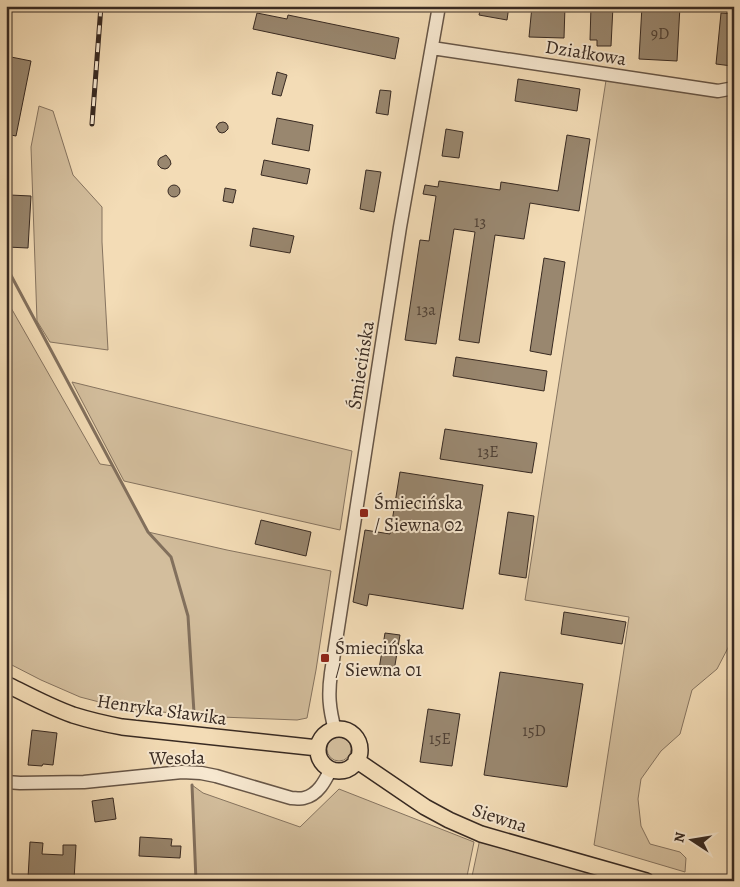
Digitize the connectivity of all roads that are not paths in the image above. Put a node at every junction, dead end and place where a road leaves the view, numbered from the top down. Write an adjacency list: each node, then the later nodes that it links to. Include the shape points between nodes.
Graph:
1 (439, 6): 2 (street, Śmiecińska)
2 (432, 48): 3 (street, Działkowa, via 718,91); 5 (street, Śmiecińska, via 400,227 328,693)
3 (734, 88)
4 (6, 684): 6 (main road, Henryka Sławika, via 73,715 115,726)
5 (335, 730): 6 (main road, via 323,736); 7 (main road, via 346,730 355,737 359,749)
6 (318, 748): 8 (main road, via 321,760)
7 (356, 760): 8 (main road, via 348,768); 10 (main road, Siewna, via 425,807 481,834)
8 (331, 769): 9 (street, Wesoła, via 321,786 304,798 291,798 201,773 84,782)
9 (6, 782)
10 (646, 881)

